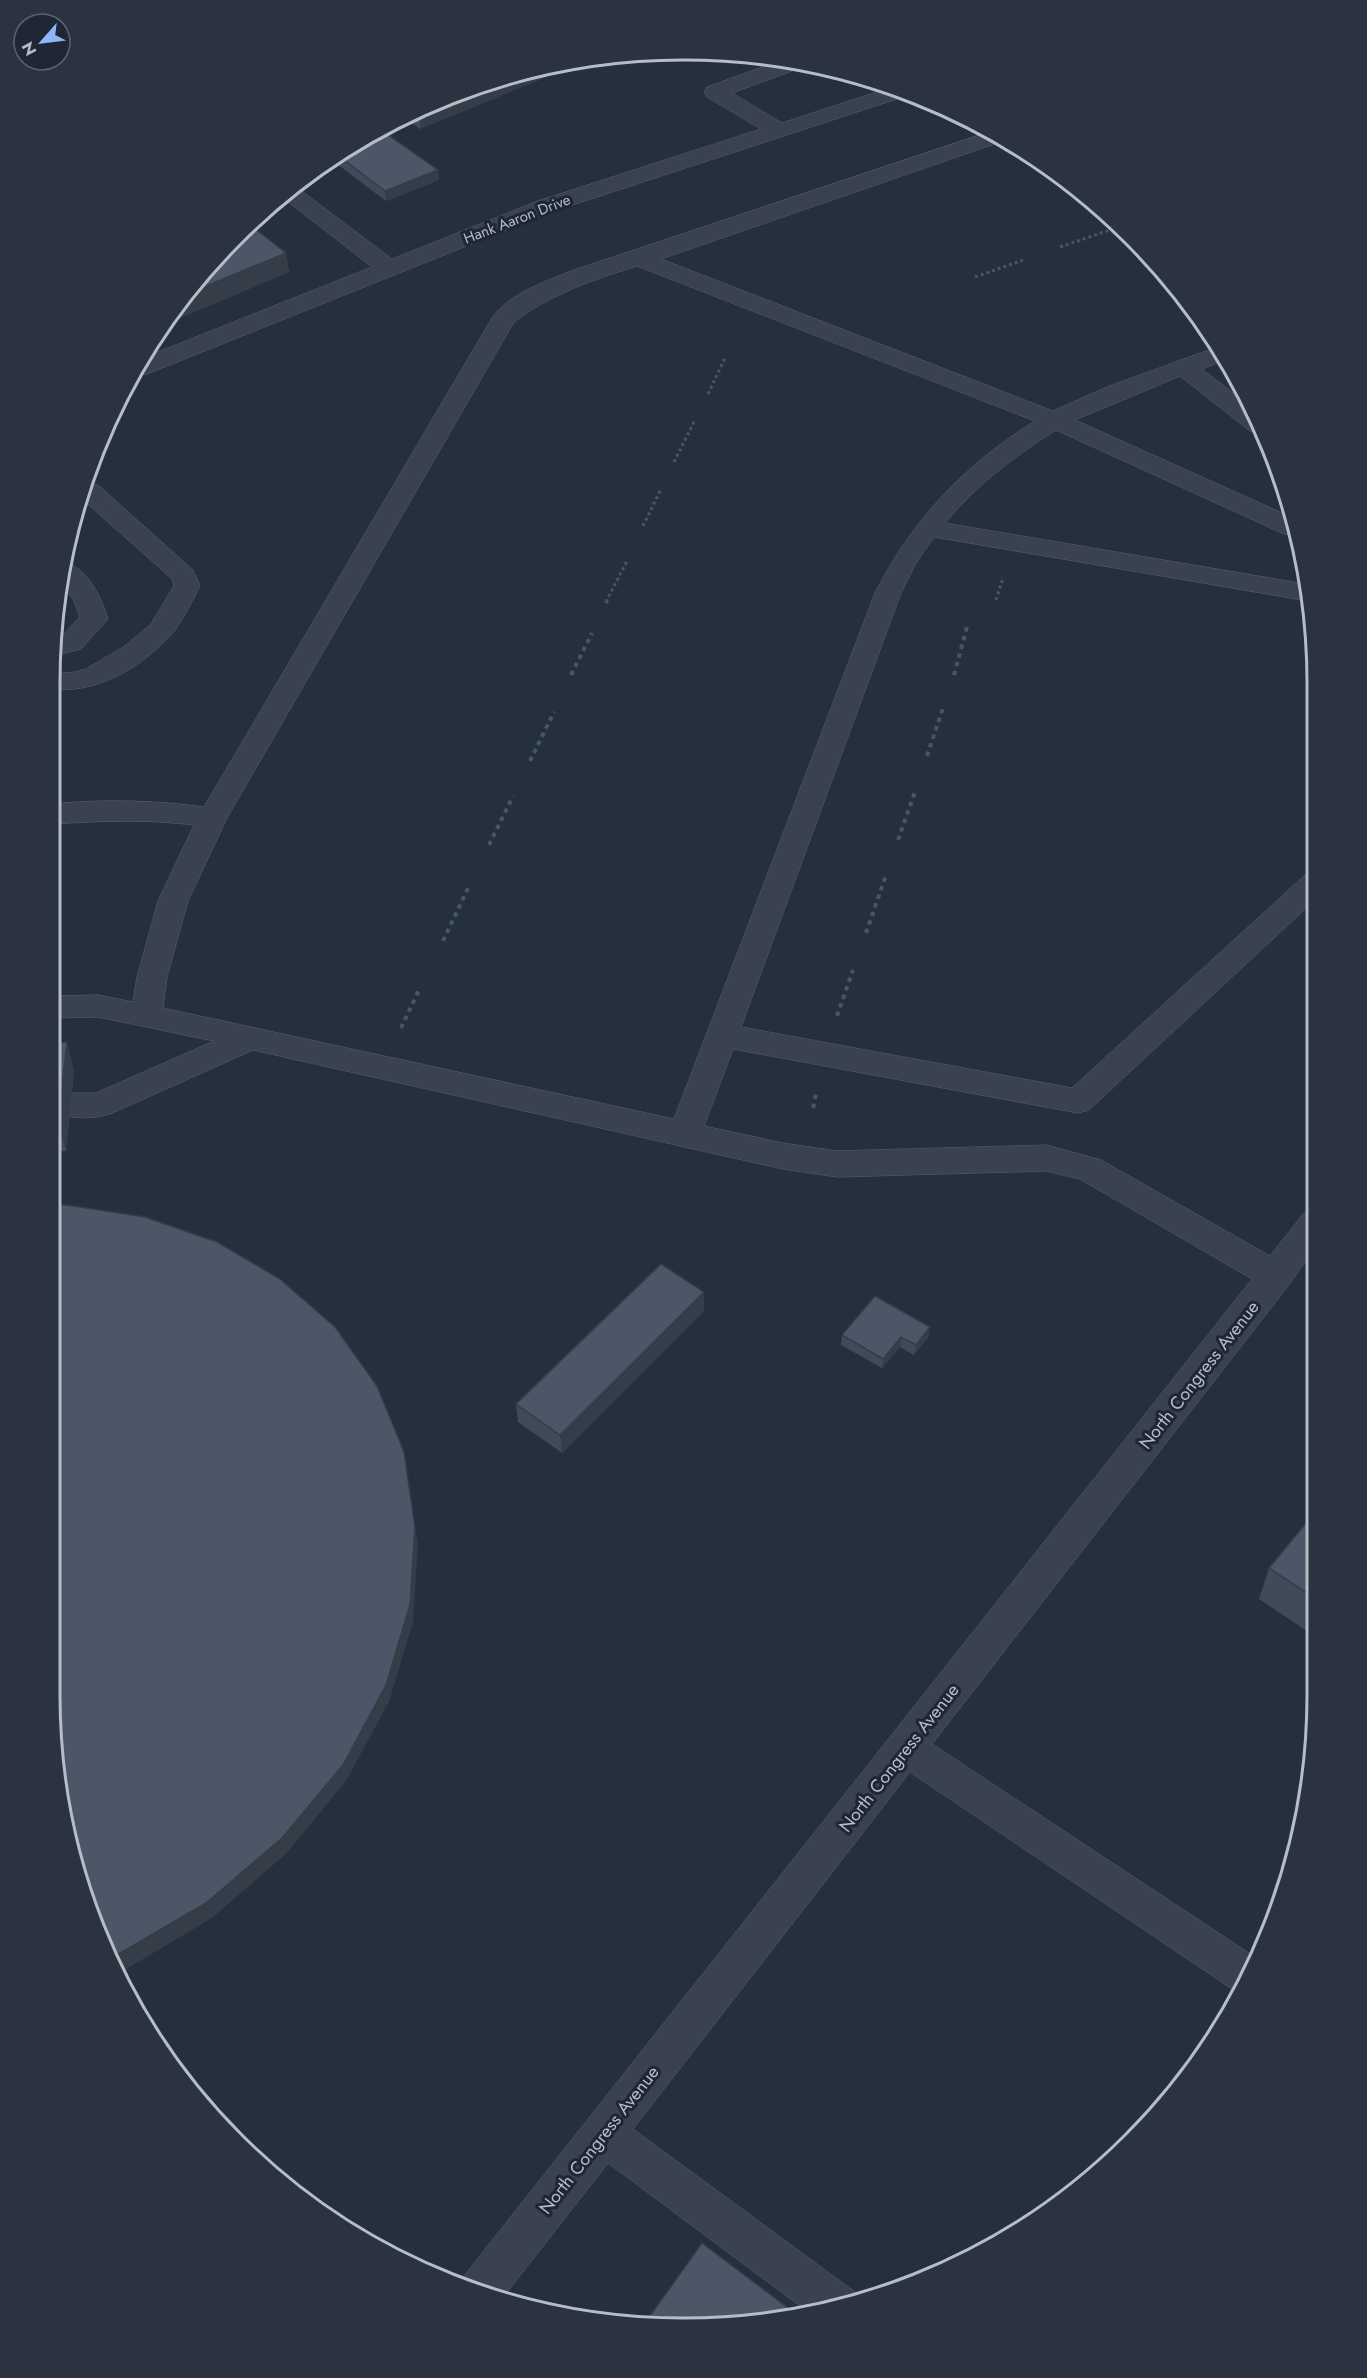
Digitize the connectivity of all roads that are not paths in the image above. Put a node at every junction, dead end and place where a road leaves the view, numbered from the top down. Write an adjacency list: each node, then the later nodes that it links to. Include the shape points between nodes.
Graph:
1 (780, 68): 3 (street, via 715,92)
2 (890, 95): 3 (street, Hank Aaron Drive)
3 (780, 131): 7 (street, Hank Aaron Drive, via 546,206)
4 (987, 140): 6 (street)
5 (295, 196): 7 (street)
6 (640, 259): 12 (street); 21 (street, via 554,285 533,295 504,318)
7 (390, 269): 9 (street, Hank Aaron Drive)
8 (1213, 356): 10 (street)
9 (148, 365)
10 (1184, 367): 11 (street); 12 (street, via 1079,407)
11 (1247, 416)
12 (1056, 421): 14 (street); 15 (street, via 995,459 966,484)
13 (90, 492): 19 (street, via 184,576 186,586 161,630 135,652 95,676)
14 (1287, 525)
15 (927, 528): 17 (street); 25 (street, via 913,544 888,592)
16 (70, 576): 18 (street, via 91,603 94,619 71,643)
17 (1300, 592)
18 (61, 646)
19 (60, 680)
20 (60, 813): 21 (street, via 163,811)
21 (212, 818): 24 (street, via 173,901 152,977)
22 (1307, 890): 25 (street, via 1078,1101)
23 (60, 1007): 24 (street, via 98,1006)
24 (146, 1016): 26 (street)
25 (722, 1035): 28 (street)
26 (250, 1038): 27 (street, via 99,1105); 28 (street)
27 (70, 1105)
28 (684, 1134): 30 (street, via 837,1164 1046,1158 1089,1169)
29 (1307, 1234): 30 (street, North Congress Avenue)
30 (1276, 1276): 31 (street, North Congress Avenue)
31 (906, 1748): 32 (street); 33 (street, North Congress Avenue)
32 (1242, 1972)
33 (604, 2134): 34 (street, North Congress Avenue); 35 (street)
34 (485, 2286)
35 (829, 2301)

